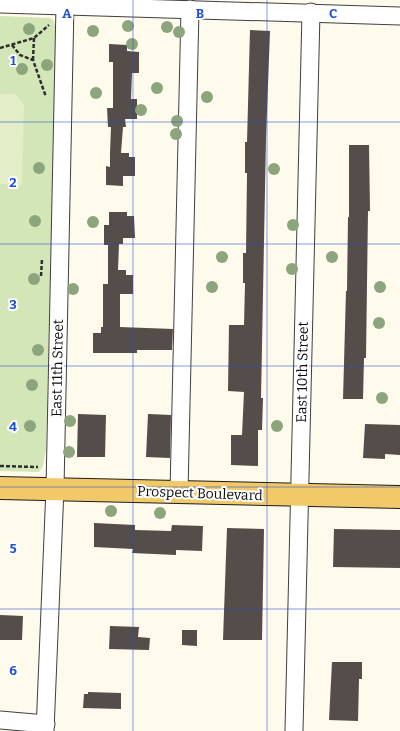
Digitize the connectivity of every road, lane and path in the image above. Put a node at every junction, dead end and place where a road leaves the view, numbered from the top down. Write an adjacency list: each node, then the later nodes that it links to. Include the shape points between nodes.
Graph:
1 (0, 4): 2 (street)
2 (65, 5): 4 (street); 18 (street, East 11th Street)
3 (233, 5): 4 (street); 5 (street)
4 (190, 9): 19 (street)
5 (311, 12): 6 (street); 20 (street, East 10th Street)
6 (400, 16)
7 (54, 21): 8 (path)
8 (34, 38): 9 (path); 11 (path)
9 (12, 45): 10 (path); 11 (path, via 20,55)
10 (0, 48)
11 (33, 60): 12 (path)
12 (47, 100)
13 (42, 254): 14 (path)
14 (42, 281)
15 (0, 466): 16 (path)
16 (38, 467)
17 (0, 488): 18 (main road, Prospect Boulevard)
18 (55, 488): 19 (main road, Prospect Boulevard); 23 (street, East 11th Street)
19 (179, 492): 20 (main road, Prospect Boulevard)
20 (300, 495): 21 (main road, Prospect Boulevard); 24 (street, East 10th Street)
21 (400, 497)
22 (0, 720): 23 (street)
23 (46, 728)
24 (294, 731)

